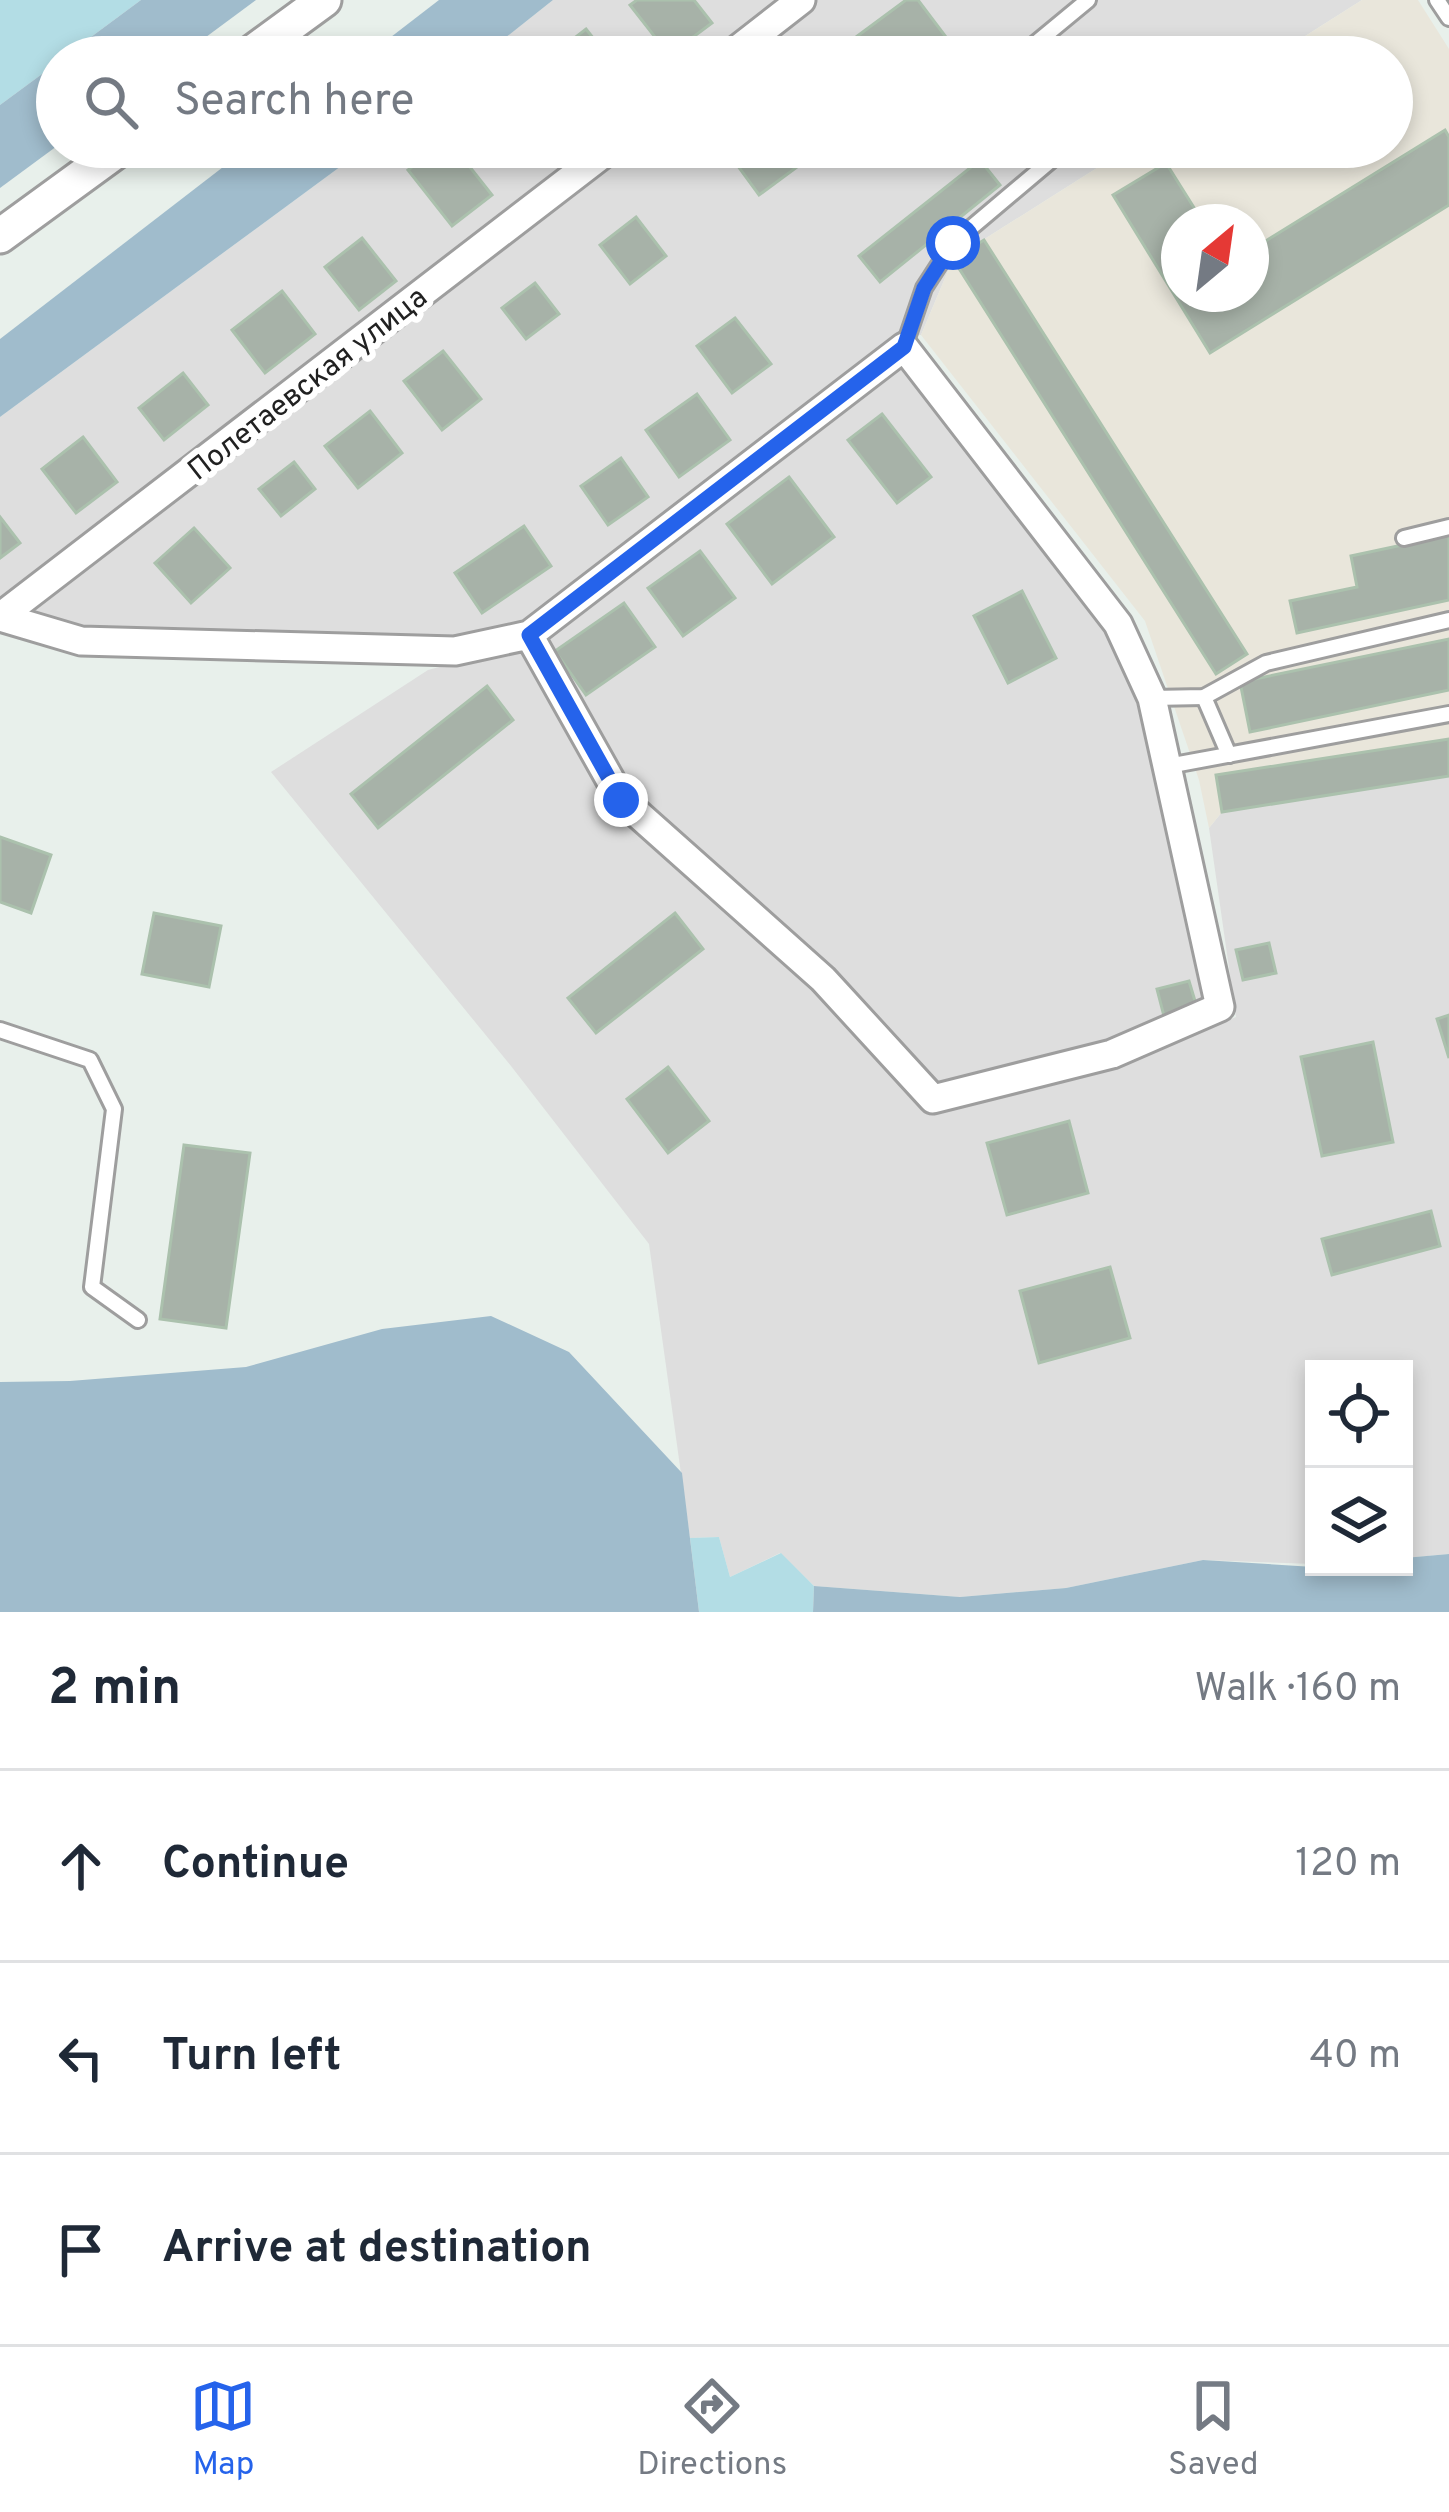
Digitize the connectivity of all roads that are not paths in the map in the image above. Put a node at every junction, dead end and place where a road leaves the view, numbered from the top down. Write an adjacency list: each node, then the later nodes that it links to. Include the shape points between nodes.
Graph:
1 (324, 0): 6 (street)
2 (802, 0): 7 (street)
3 (1088, 0): 8 (lane)
4 (1437, 0): 5 (lane)
5 (1449, 18)
6 (275, 36)
7 (755, 36)
8 (1044, 36)
9 (93, 168): 12 (street)
10 (585, 168): 16 (street, Полетаевская улица)
11 (1042, 168): 13 (lane, via 953,243 924,288)
12 (0, 236)
13 (904, 347): 18 (street); 20 (street, via 1118,624)
14 (1449, 527): 15 (lane)
15 (1404, 538)
16 (0, 617): 18 (street, via 81,640 455,650)
17 (1449, 620): 19 (lane, via 1266,663)
18 (529, 635): 23 (street, via 621,800 823,979 934,1099 1112,1054 1220,1007)
19 (1204, 697): 20 (lane); 22 (lane)
20 (1152, 698): 23 (street)
21 (1449, 714): 22 (lane)
22 (1229, 755): 23 (lane)
23 (1168, 766)
24 (0, 1030): 25 (lane, via 90,1060 114,1109 92,1287)
25 (138, 1320)

